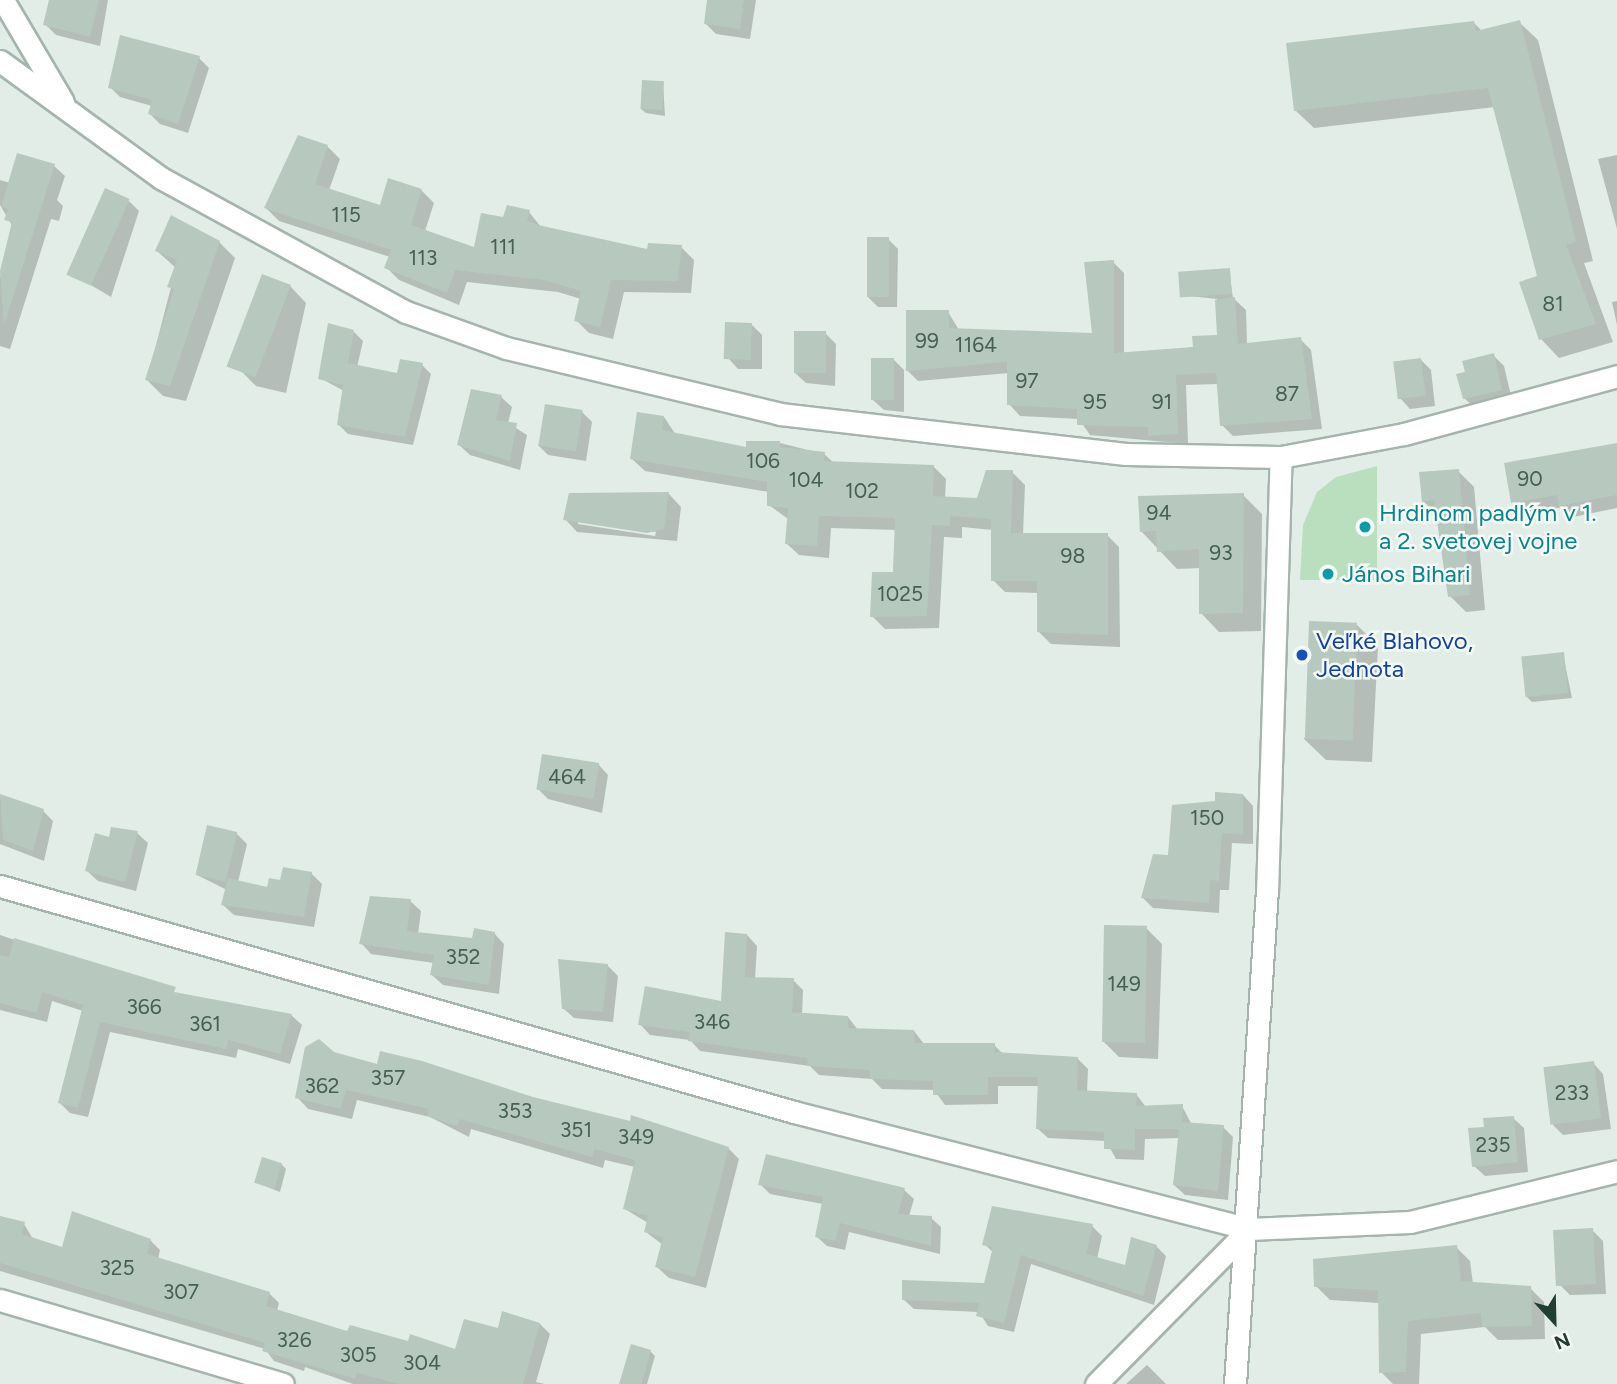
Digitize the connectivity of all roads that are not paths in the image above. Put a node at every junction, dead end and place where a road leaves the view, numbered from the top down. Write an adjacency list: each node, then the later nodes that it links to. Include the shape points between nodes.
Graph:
1 (3, 0): 3 (street)
2 (0, 61): 3 (street)
3 (65, 107): 5 (street, via 161,178 256,235 406,312 506,348 638,384 881,430 1126,454)
4 (1617, 376): 5 (street, via 1404,434)
5 (1281, 457): 8 (street)
6 (0, 886): 8 (street, via 794,1112)
7 (1617, 1171): 8 (street, via 1410,1222)
8 (1248, 1229): 11 (street); 12 (street)
9 (0, 1300): 10 (street)
10 (283, 1384)
11 (1096, 1384)
12 (1235, 1384)

